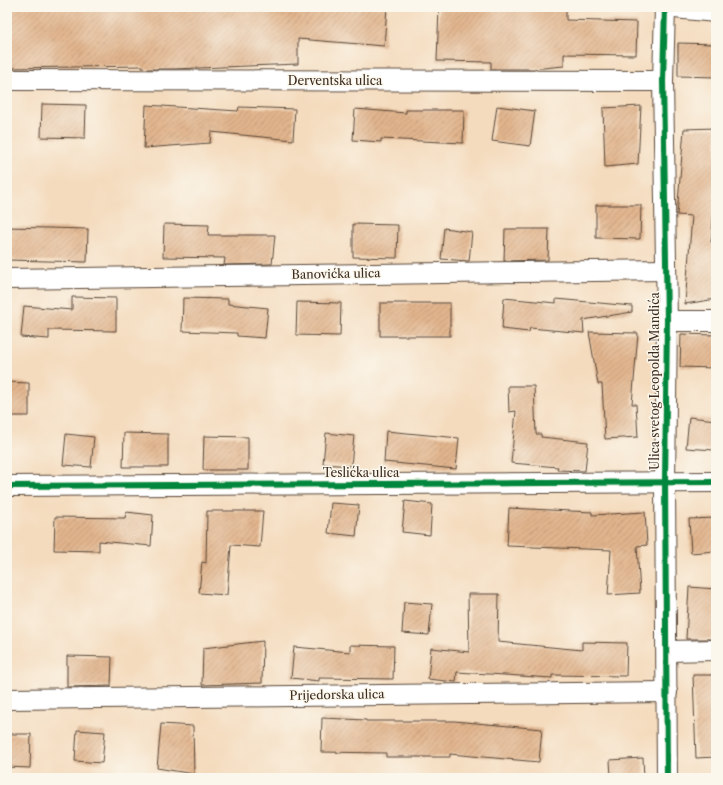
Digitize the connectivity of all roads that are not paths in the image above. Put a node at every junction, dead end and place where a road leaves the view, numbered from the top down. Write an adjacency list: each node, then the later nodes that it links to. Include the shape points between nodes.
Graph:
1 (665, 7): 2 (street); 4 (street, Ulica svetog Leopolda Mandića)
2 (716, 12)
3 (7, 80): 4 (street, Derventska ulica)
4 (663, 81): 5 (street, Ulica svetog Leopolda Mandića)
5 (666, 270): 6 (street, Banovićka ulica); 7 (street, Ulica svetog Leopolda Mandića)
6 (7, 279)
7 (667, 321): 8 (street); 9 (street, Ulica svetog Leopolda Mandića)
8 (716, 321)
9 (665, 482): 10 (street, Teslićka ulica); 11 (street, Teslićka ulica); 13 (street, Ulica svetog Leopolda Mandića)
10 (716, 482)
11 (7, 486)
12 (716, 650): 13 (street)
13 (667, 651): 14 (street, Ulica svetog Leopolda Mandića)
14 (667, 692): 15 (street, Prijedorska ulica); 16 (street, Ulica svetog Leopolda Mandića)
15 (7, 699)
16 (667, 778)

